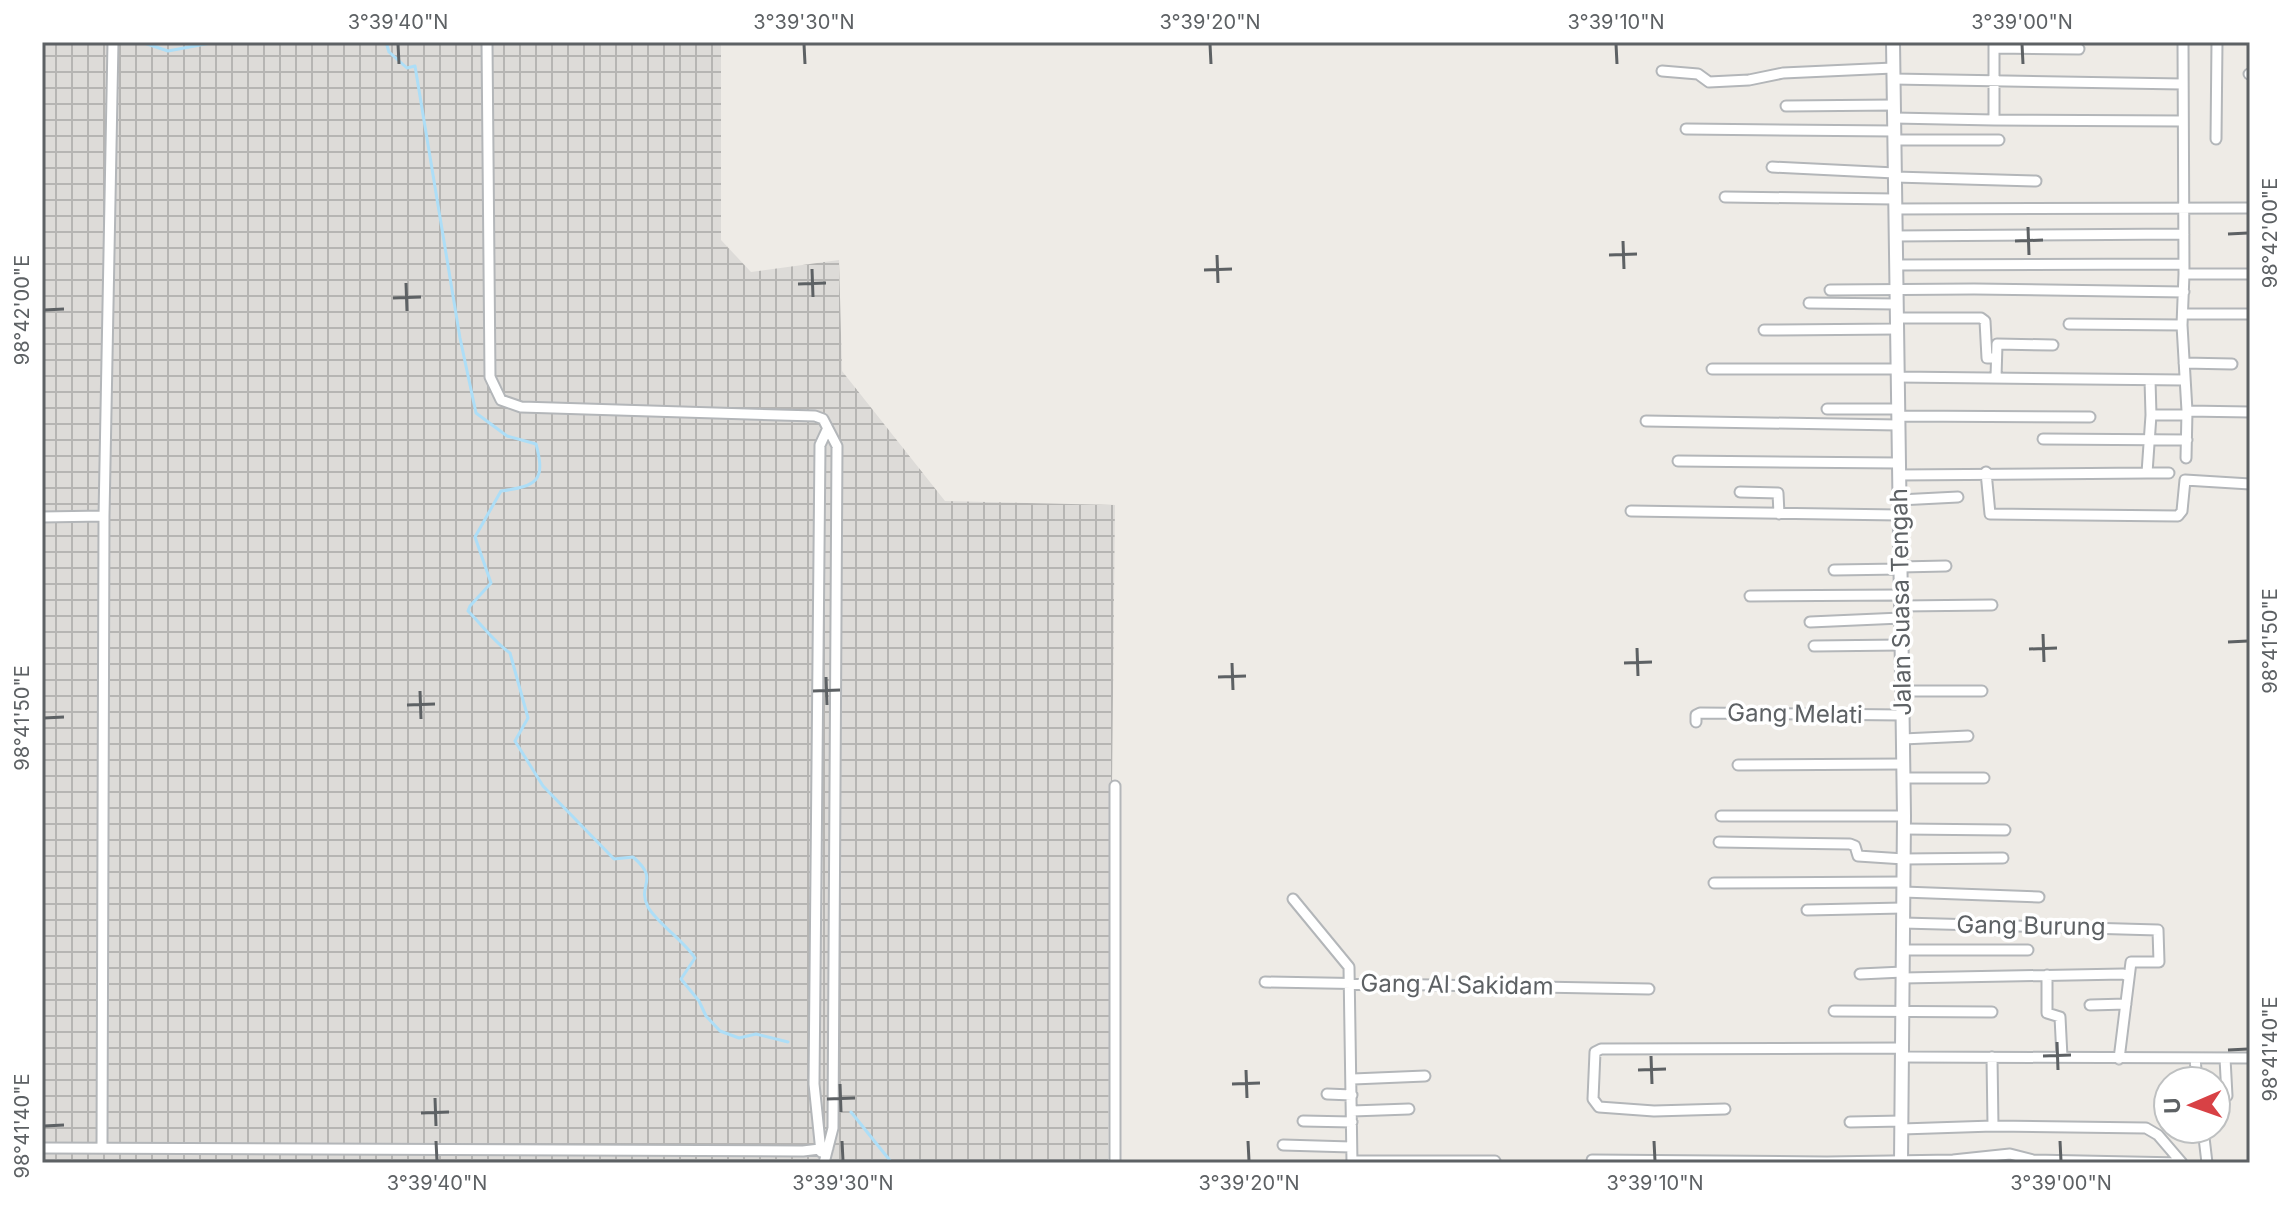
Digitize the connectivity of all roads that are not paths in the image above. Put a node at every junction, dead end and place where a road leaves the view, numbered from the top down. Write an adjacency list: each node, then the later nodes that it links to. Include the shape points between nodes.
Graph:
1 (113, 42): 75 (street)
2 (487, 42): 58 (street, via 490,377 501,400 521,407 815,416 823,419)
3 (1893, 42): 9 (street, Jalan Suasa Tengah)
4 (2183, 42): 11 (street)
5 (2217, 42): 17 (street)
6 (1994, 45): 7 (street); 10 (street)
7 (2079, 49)
8 (1662, 71): 9 (street, via 1698,74 1709,82 1783,73)
9 (1893, 74): 10 (street); 15 (street, Jalan Suasa Tengah)
10 (1995, 80): 11 (street); 13 (street)
11 (2182, 84): 14 (street)
12 (1786, 106): 15 (street)
13 (1994, 120): 14 (street); 15 (street)
14 (2183, 121): 24 (street)
15 (1894, 124): 16 (street); 18 (street); 20 (street, Jalan Suasa Tengah)
16 (1686, 129)
17 (2216, 139)
18 (1999, 140)
19 (1772, 167): 20 (street)
20 (1895, 175): 21 (street); 23 (street, Jalan Suasa Tengah)
21 (2036, 181)
22 (1725, 197): 23 (street)
23 (1895, 204): 24 (street); 27 (street, Jalan Suasa Tengah)
24 (2184, 208): 25 (street); 26 (street)
25 (2250, 208)
26 (2184, 234): 27 (street); 29 (street)
27 (1895, 236): 28 (street, Jalan Suasa Tengah)
28 (1896, 265): 29 (street); 32 (street, Jalan Suasa Tengah)
29 (2184, 269): 30 (street); 33 (street)
30 (2250, 274)
31 (1830, 290): 32 (street)
32 (1896, 290): 33 (street); 35 (street, Jalan Suasa Tengah)
33 (2184, 292): 36 (street)
34 (1809, 303): 35 (street)
35 (1896, 304): 38 (street, Jalan Suasa Tengah)
36 (2183, 314): 37 (street); 40 (street)
37 (2250, 314)
38 (1896, 324): 41 (street); 43 (street, via 1981,318 1987,358); 47 (street, Jalan Suasa Tengah)
39 (2069, 324): 40 (street)
40 (2182, 325): 44 (street)
41 (1764, 330)
42 (2053, 345): 43 (street, via 1997,344)
43 (1995, 358): 48 (street)
44 (2184, 363): 45 (street); 50 (street)
45 (2232, 364)
46 (1712, 369): 47 (street)
47 (1897, 373): 48 (street); 55 (street, Jalan Suasa Tengah)
48 (1996, 377): 49 (street)
49 (2150, 380): 50 (street); 54 (street)
50 (2184, 380): 53 (street)
51 (1827, 409): 55 (street)
52 (2250, 412): 53 (street)
53 (2187, 413): 54 (street); 61 (street)
54 (2151, 415): 60 (street)
55 (1898, 417): 56 (street); 57 (street); 64 (street, Jalan Suasa Tengah)
56 (2090, 417)
57 (1646, 421)
58 (827, 430): 149 (street, via 819,461 814,1084); 149 (street, via 837,446 834,1114)
59 (2043, 439): 60 (street)
60 (2149, 440): 61 (street); 66 (street)
61 (2187, 440): 62 (street)
62 (2186, 458)
63 (1678, 461): 64 (street)
64 (1898, 469): 65 (street); 71 (street, Jalan Suasa Tengah)
65 (1986, 472): 66 (street); 68 (street, via 1990,514 2178,516 2185,480)
66 (2147, 473): 67 (street)
67 (2169, 473)
68 (2250, 484)
69 (1740, 492): 73 (street, via 1778,493)
70 (1958, 497): 71 (street)
71 (1899, 500): 74 (street, Jalan Suasa Tengah)
72 (1631, 511): 73 (street)
73 (1779, 514): 74 (street)
74 (1899, 515): 78 (street, Jalan Suasa Tengah)
75 (104, 516): 76 (street); 148 (street)
76 (42, 517)
77 (1946, 566): 78 (street)
78 (1900, 568): 79 (street); 82 (street, Jalan Suasa Tengah)
79 (1834, 570)
80 (1750, 596): 82 (street)
81 (1992, 605): 82 (street)
82 (1901, 606): 83 (street); 84 (street, Jalan Suasa Tengah)
83 (1810, 622)
84 (1901, 645): 85 (street); 86 (street, Jalan Suasa Tengah)
85 (1814, 646)
86 (1902, 691): 87 (street); 88 (street, Jalan Suasa Tengah)
87 (1982, 691)
88 (1902, 715): 89 (street, Gang Melati, via 1700,713); 91 (street, Jalan Suasa Tengah)
89 (1696, 722)
90 (1968, 736): 91 (street)
91 (1903, 739): 92 (street, Jalan Suasa Tengah)
92 (1903, 764): 93 (street); 94 (street, Jalan Suasa Tengah)
93 (1738, 765)
94 (1903, 778): 95 (street); 98 (street, Jalan Suasa Tengah)
95 (1984, 778)
96 (1115, 786): 156 (street)
97 (1721, 816): 98 (street)
98 (1904, 823): 99 (street); 102 (street, Jalan Suasa Tengah)
99 (2005, 830)
100 (1719, 842): 102 (street, via 1850,844 1858,856)
101 (2003, 858): 102 (street)
102 (1904, 859): 104 (street, Jalan Suasa Tengah)
103 (1714, 883): 104 (street)
104 (1903, 887): 105 (street); 107 (street, Jalan Suasa Tengah)
105 (2039, 897)
106 (1293, 899): 117 (street, via 1348,964)
107 (1903, 908): 108 (street); 109 (street, Jalan Suasa Tengah)
108 (1807, 910)
109 (1903, 923): 110 (street, Jalan Suasa Tengah); 115 (street, Gang Burung, via 2158,930 2159,962 2131,962)
110 (1903, 950): 111 (street); 113 (street, Jalan Suasa Tengah)
111 (2028, 950)
112 (1860, 974): 113 (street)
113 (1903, 975): 114 (street); 122 (street, Jalan Suasa Tengah)
114 (2047, 975): 115 (street); 126 (street, via 2047,1013 2061,1019)
115 (2128, 976): 119 (street)
116 (1265, 982): 117 (street, Gang Al Sakidam)
117 (1351, 985): 118 (street, Gang Al Sakidam); 134 (street)
118 (1649, 989)
119 (2126, 1004): 120 (street); 130 (street)
120 (2090, 1005)
121 (1834, 1011): 122 (street)
122 (1903, 1012): 123 (street); 124 (street, Jalan Suasa Tengah)
123 (1992, 1012)
124 (1902, 1052): 125 (street); 138 (street, via 1595,1052 1593,1099 1599,1107); 143 (street, Jalan Suasa Tengah)
125 (1992, 1057): 126 (street); 144 (street)
126 (2062, 1057): 130 (street)
127 (2195, 1058): 128 (street); 130 (street); 131 (street)
128 (2225, 1058): 129 (street); 132 (street)
129 (2250, 1058)
130 (2119, 1059)
131 (2196, 1065)
132 (2225, 1065)
133 (1425, 1076): 134 (street)
134 (1353, 1079): 136 (street)
135 (1327, 1094): 136 (street)
136 (1352, 1095): 139 (street)
137 (1409, 1109): 139 (street)
138 (1725, 1109)
139 (1352, 1111): 141 (street)
140 (1303, 1121): 141 (street)
141 (1352, 1122): 146 (street)
142 (1850, 1122): 143 (street)
143 (1902, 1125): 144 (street); 154 (street, Jalan Suasa Tengah)
144 (1993, 1126): 157 (street, via 2146,1128)
145 (1283, 1145): 146 (street)
146 (1351, 1147): 153 (street)
147 (42, 1148): 148 (street)
148 (102, 1148): 149 (street)
149 (824, 1149): 155 (street)
150 (1592, 1160): 154 (street)
151 (2022, 1160): 154 (street, via 2010,1154); 157 (street)
152 (1495, 1161): 153 (street)
153 (1352, 1162)
154 (1901, 1162)
155 (823, 1163)
156 (1115, 1163)
157 (2181, 1163)

